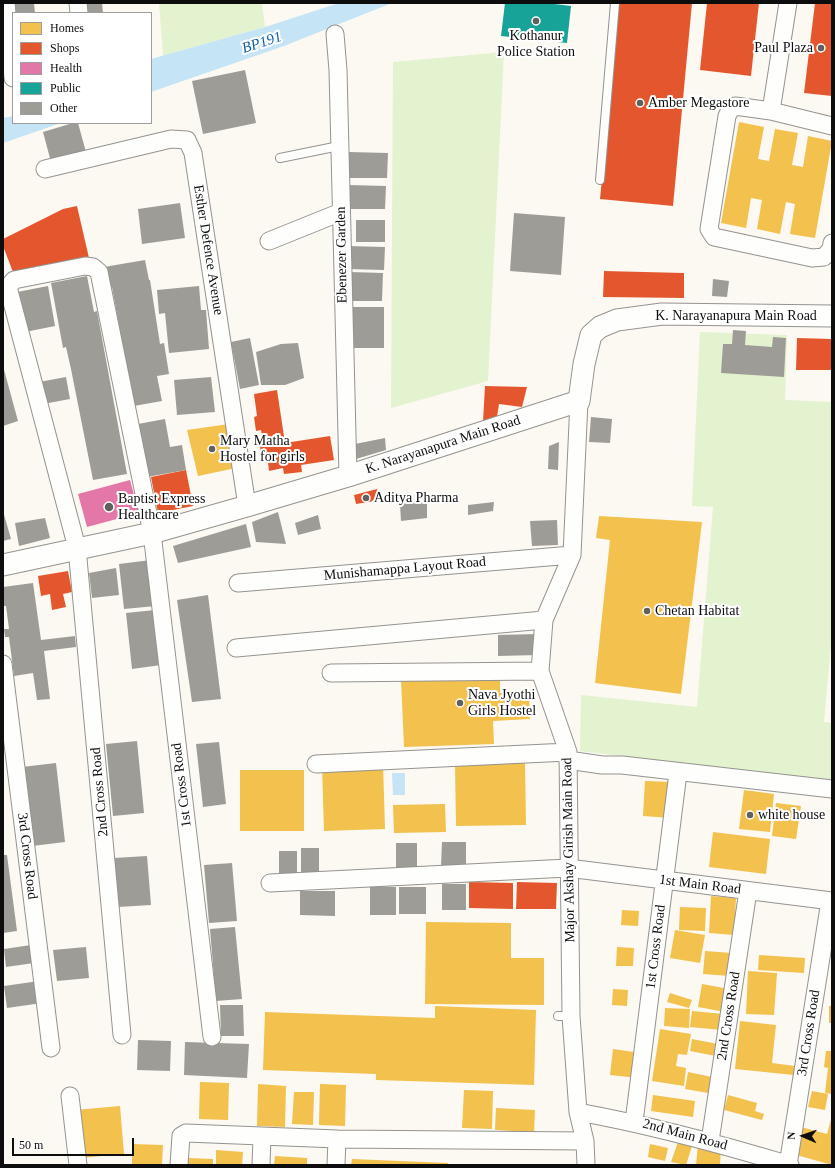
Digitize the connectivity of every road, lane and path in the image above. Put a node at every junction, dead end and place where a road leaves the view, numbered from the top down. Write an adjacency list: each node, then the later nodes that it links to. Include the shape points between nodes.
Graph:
1 (6, 3): 5 (street)
2 (615, 3): 11 (lane)
3 (788, 3): 6 (street)
4 (335, 34): 8 (street, Ebenezer Garden)
5 (12, 67)
6 (772, 111): 7 (street); 14 (street, via 735,106 730,110 709,229 714,237 812,258 824,257 831,249)
7 (832, 126)
8 (339, 146): 9 (lane); 12 (street, Ebenezer Garden)
9 (280, 158)
10 (45, 169): 18 (street, Esther Defence Avenue, via 171,139 187,140 193,153)
11 (600, 180)
12 (341, 212): 13 (street); 17 (street, Ebenezer Garden)
13 (269, 241)
14 (832, 243)
15 (832, 316): 16 (street, K. Narayanapura Main Road, via 662,314 616,320 600,327 591,335)
16 (579, 401): 17 (street, K. Narayanapura Main Road); 21 (street, Major Akshay Girish Main Road)
17 (348, 476): 18 (street, K. Narayanapura Main Road)
18 (246, 506): 19 (street, K. Narayanapura Main Road)
19 (152, 533): 20 (street, K. Narayanapura Main Road); 20 (street, 1st Cross Road, via 99,272 93,267 85,266 14,280 8,287 10,298); 39 (street, 1st Cross Road)
20 (77, 548): 22 (street, K. Narayanapura Main Road); 38 (street, 2nd Cross Road)
21 (572, 555): 23 (street, Munishamappa Layout Road); 24 (street, Major Akshay Girish Main Road)
22 (3, 565)
23 (238, 583)
24 (544, 620): 25 (street); 27 (street, Major Akshay Girish Main Road)
25 (236, 648)
26 (3, 664): 40 (street, 3rd Cross Road)
27 (540, 671): 28 (street); 29 (street, Major Akshay Girish Main Road)
28 (331, 673)
29 (568, 756): 30 (street); 31 (street, via 602,765); 33 (street, Major Akshay Girish Main Road)
30 (316, 764)
31 (678, 772): 32 (street); 34 (street, 1st Cross Road)
32 (832, 789)
33 (568, 868): 34 (street, 1st Main Road); 35 (street, 1st Main Road); 42 (street, Major Akshay Girish Main Road, via 565,1016)
34 (664, 880): 36 (street, 1st Main Road); 43 (street, 1st Cross Road)
35 (270, 883)
36 (748, 891): 37 (street, 1st Main Road); 47 (street, 2nd Cross Road)
37 (831, 901): 53 (street, 3rd Cross Road)
38 (122, 1035)
39 (212, 1037)
40 (51, 1048)
41 (70, 1096): 48 (street)
42 (578, 1112): 43 (street, 2nd Main Road); 46 (street, Major Akshay Girish Main Road)
43 (634, 1122): 47 (street, 2nd Main Road)
44 (262, 1137): 45 (street); 49 (street, via 186,1133 181,1136); 50 (street)
45 (337, 1139): 46 (street); 51 (street)
46 (585, 1141): 52 (street, Major Akshay Girish Main Road)
47 (710, 1141): 53 (street, 2nd Main Road)
48 (78, 1165)
49 (179, 1165)
50 (261, 1165)
51 (336, 1165)
52 (586, 1165)
53 (789, 1165)

